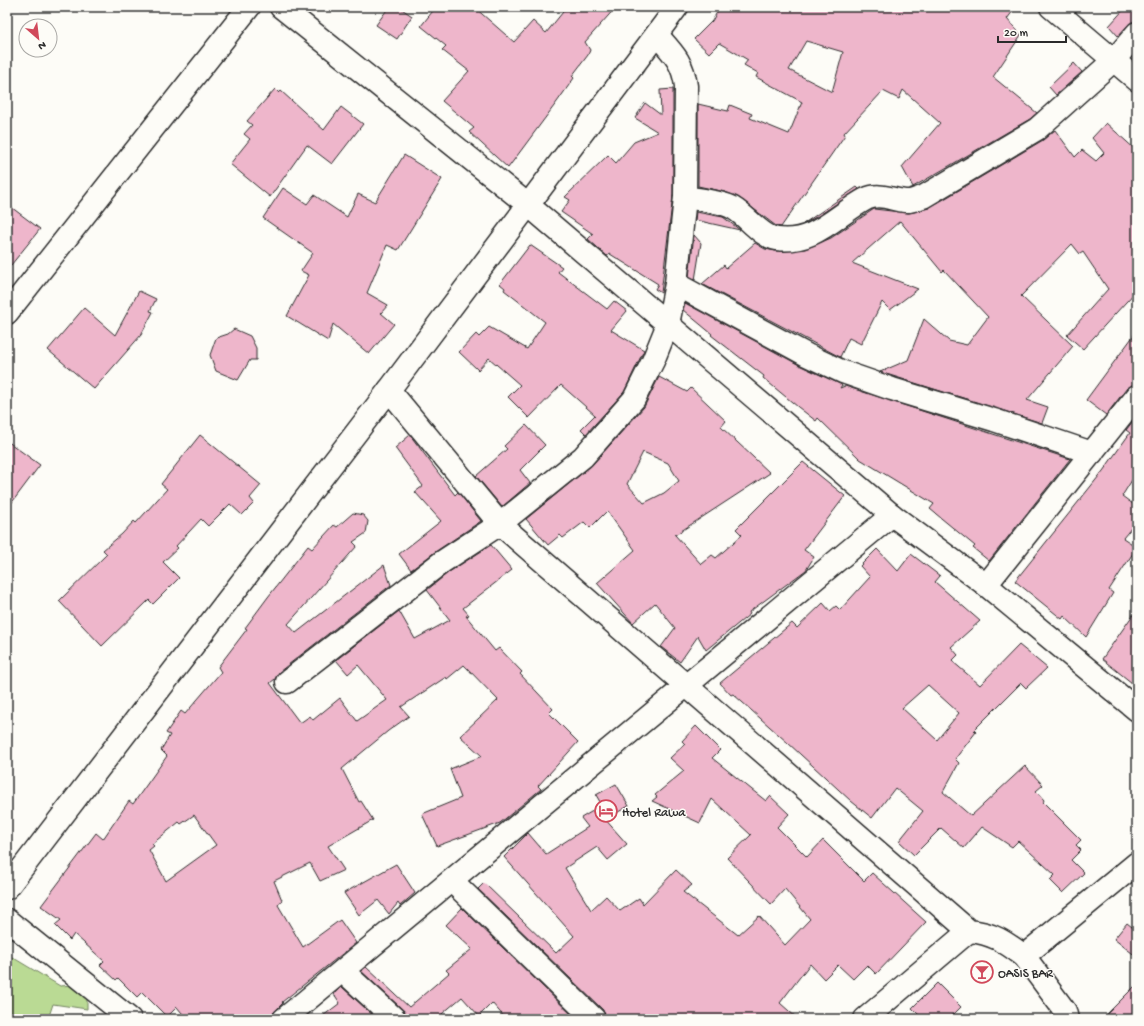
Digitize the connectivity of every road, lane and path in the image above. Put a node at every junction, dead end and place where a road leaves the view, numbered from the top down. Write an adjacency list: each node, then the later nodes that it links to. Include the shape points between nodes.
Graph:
1 (249, 7): 12 (street)
2 (280, 7): 10 (street)
3 (677, 7): 6 (street)
4 (1051, 7): 7 (street)
5 (1137, 33): 7 (street)
6 (657, 35): 9 (street, via 678,58 684,72); 10 (street)
7 (1114, 60): 8 (street); 9 (street, via 1037,129 923,197 909,201 878,196 867,199 826,228 801,239 776,239 730,207)
8 (1137, 80)
9 (685, 197): 11 (street)
10 (527, 204): 13 (street); 14 (street)
11 (676, 284): 13 (street); 16 (street, via 843,372)
12 (7, 313)
13 (668, 324): 17 (street); 18 (street, via 634,398 583,457)
14 (389, 390): 18 (street); 25 (street)
15 (1137, 396): 16 (street)
16 (1092, 453): 19 (street)
17 (892, 515): 19 (street); 21 (street)
18 (500, 524): 20 (street, via 442,562); 21 (street)
19 (986, 585): 22 (street)
20 (286, 682)
21 (686, 687): 24 (street); 27 (street)
22 (1137, 710)
23 (1137, 863): 28 (street)
24 (452, 881): 29 (street); 33 (street)
25 (7, 888)
26 (7, 920): 30 (street)
27 (969, 931): 28 (street, via 985,933 1002,940); 34 (street)
28 (1024, 956): 35 (street)
29 (343, 971): 31 (street); 32 (street)
30 (130, 1019)
31 (284, 1019)
32 (394, 1019)
33 (594, 1019)
34 (865, 1019)
35 (1068, 1019)

